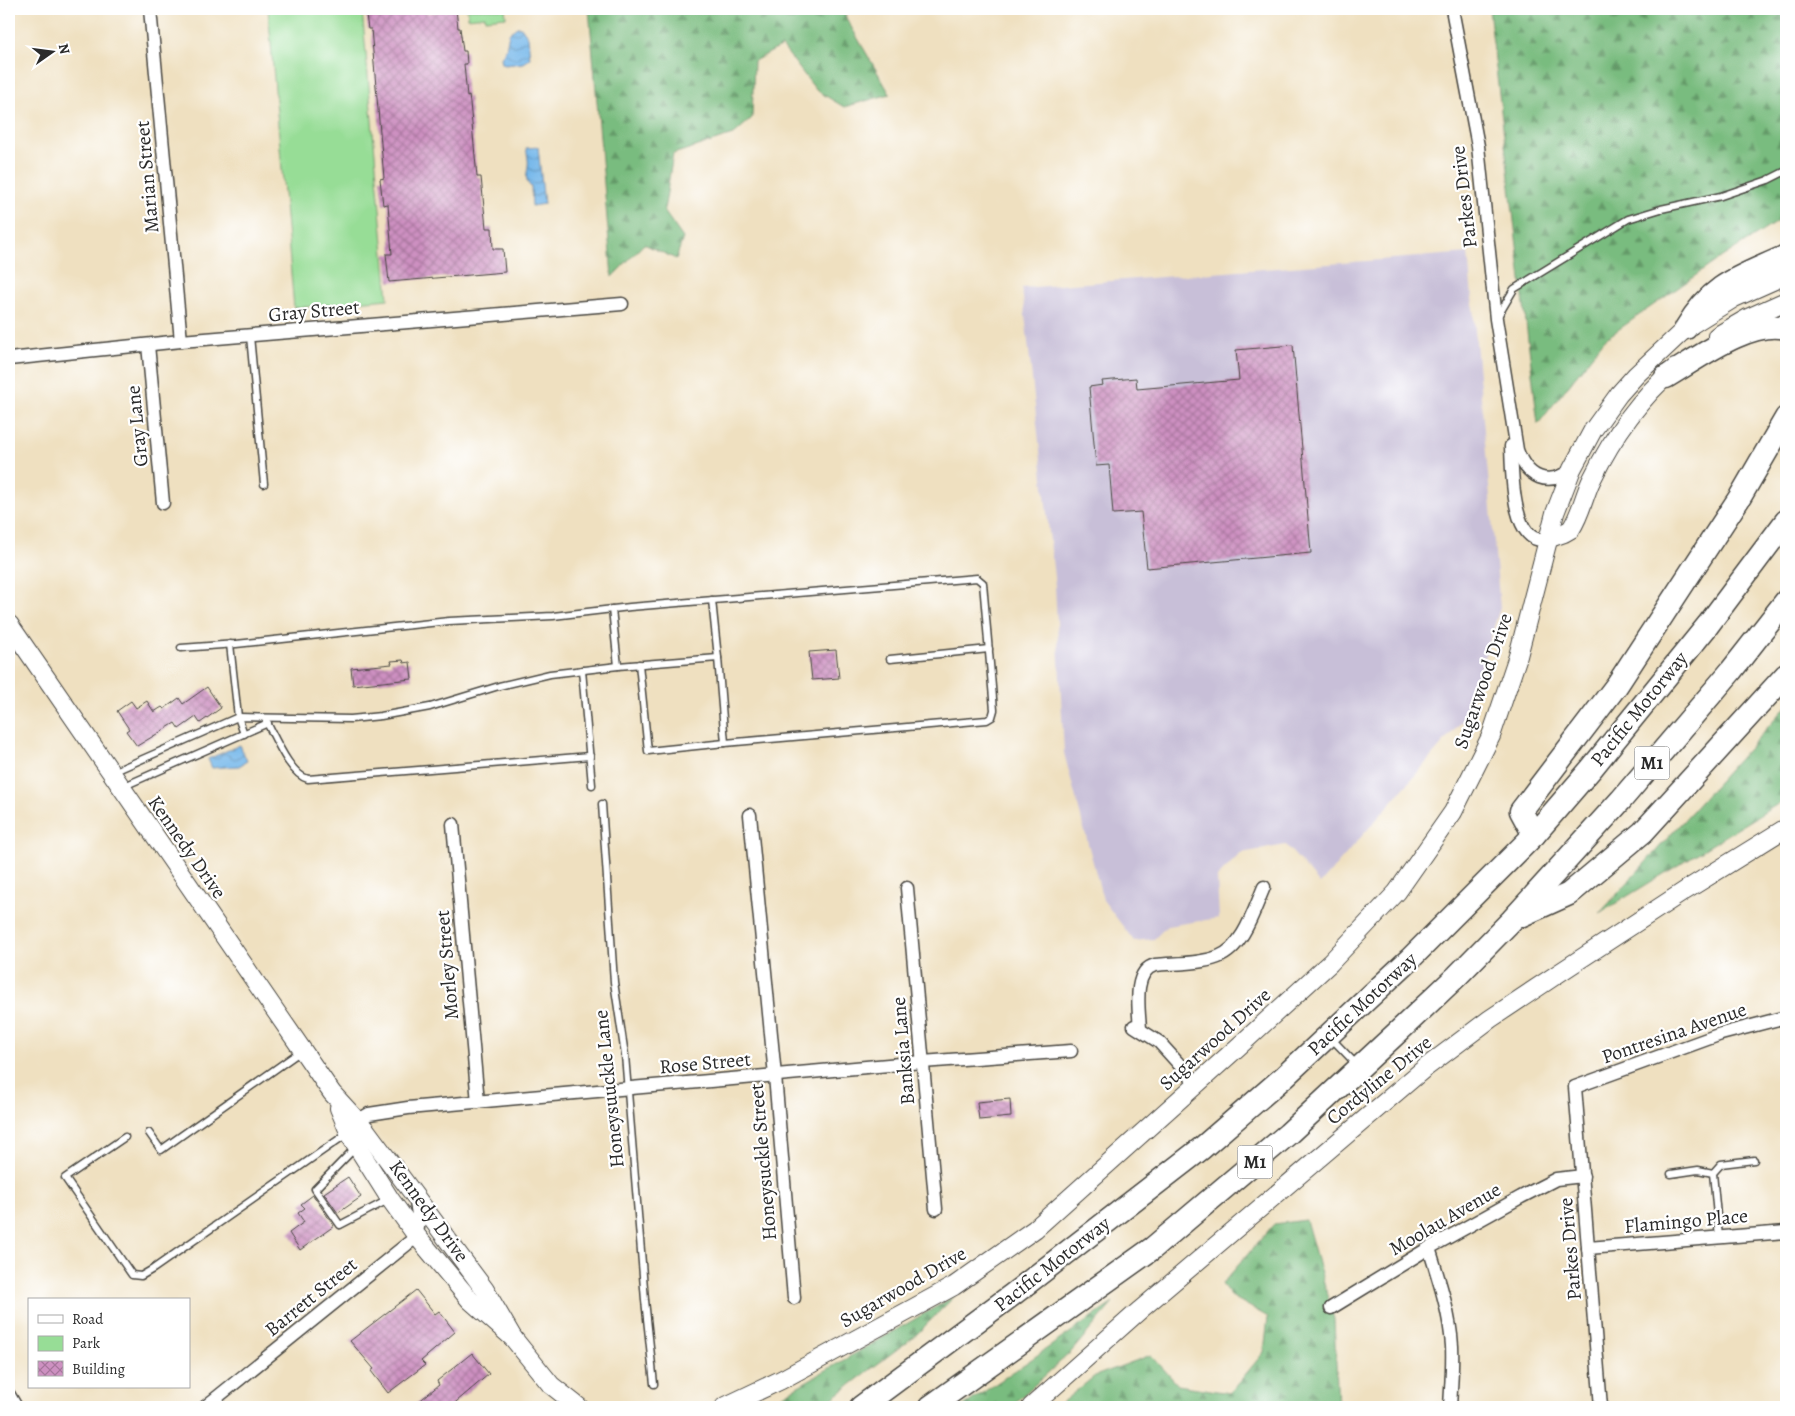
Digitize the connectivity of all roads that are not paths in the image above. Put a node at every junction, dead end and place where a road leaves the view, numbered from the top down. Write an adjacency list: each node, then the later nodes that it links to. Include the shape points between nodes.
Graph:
1 (150, 9): 12 (street, Marian Street)
2 (1452, 9): 8 (street, Parkes Drive, via 1478,146)
3 (1786, 171): 8 (lane, via 1721,196 1628,219 1514,289)
4 (1786, 256): 9 (highway, via 1723,286 1702,304)
5 (1786, 275): 9 (street, Sugarwood Drive, via 1734,298)
6 (1786, 301): 15 (street, via 1704,344)
7 (622, 304): 11 (street, Gray Street)
8 (1496, 319): 16 (street, Parkes Drive)
9 (1686, 328): 18 (street, Sugarwood Drive, via 1657,353 1619,394 1593,430)
10 (1786, 328): 15 (highway, via 1773,327 1738,336)
11 (250, 336): 12 (street, Gray Street); 19 (lane)
12 (181, 341): 13 (street, Gray Street)
13 (148, 345): 14 (street, Gray Street); 20 (street, Gray Lane)
14 (9, 358)
15 (1666, 376): 22 (street, via 1635,410 1612,443 1591,480 1570,529)
16 (1506, 383): 18 (street, Parkes Drive, via 1516,446 1524,465 1535,476 1546,479 1560,477); 22 (street, Parkes Drive, via 1514,494 1519,515 1525,530 1533,538)
17 (1786, 418): 48 (highway, via 1740,496 1617,686 1521,811)
18 (1572, 469): 22 (street, Sugarwood Drive)
19 (264, 484)
20 (163, 503)
21 (1786, 521): 48 (highway, Pacific Motorway / M1, via 1702,633)
22 (1547, 539): 59 (street, Sugarwood Drive, via 1518,656 1491,736 1453,812 1397,892 1330,963)
23 (712, 600): 25 (lane); 29 (lane, via 977,578 983,583); 30 (lane)
24 (1786, 601): 51 (highway, M1, via 1621,800)
25 (612, 609): 27 (lane, via 553,616 449,621); 33 (lane)
26 (9, 624): 41 (street, Kennedy Drive)
27 (230, 644): 28 (lane); 36 (lane)
28 (181, 648)
29 (989, 649): 31 (lane); 39 (lane, via 994,710 987,720)
30 (718, 658): 32 (lane); 39 (lane)
31 (890, 659)
32 (639, 664): 33 (lane); 39 (lane, via 648,750)
33 (618, 666): 34 (lane)
34 (582, 670): 37 (lane, via 518,681 435,706 395,714); 40 (lane)
35 (1786, 676): 51 (highway, via 1643,832 1569,894)
36 (238, 717): 37 (lane); 38 (lane); 41 (lane)
37 (267, 721): 38 (lane); 40 (lane, via 297,774 308,779)
38 (244, 734): 43 (lane)
39 (725, 743)
40 (590, 756): 42 (lane)
41 (110, 773): 43 (street, Kennedy Drive)
42 (592, 784)
43 (121, 788): 54 (street, Kennedy Drive)
44 (602, 804): 61 (lane, Honeysuuckle Lane, via 614,982)
45 (750, 815): 58 (street, Honeysuckle Street)
46 (453, 824): 62 (street, Morley Street)
47 (1786, 828): 92 (street, Cordyline Drive, via 1551,978 1425,1068)
48 (1534, 835): 53 (highway, Pacific Motorway / M1)
49 (1264, 887): 59 (street, via 1242,936 1228,952 1207,960 1150,966 1140,983 1137,1028 1159,1042)
50 (907, 888): 56 (street, Banksia Lane)
51 (1512, 920): 57 (highway, M1)
52 (1786, 1017): 60 (street, Pontresina Avenue, via 1721,1034)
53 (1328, 1036): 57 (lane); 90 (highway, Pacific Motorway / M1, via 1202,1148)
54 (302, 1050): 63 (street, Kennedy Drive, via 332,1093); 64 (lane, via 161,1150)
55 (1071, 1051): 56 (street, Rose Street)
56 (922, 1062): 58 (street, Rose Street); 72 (street, Banksia Lane)
57 (1359, 1067): 91 (highway, M1, via 1288,1134 1153,1248)
58 (775, 1076): 61 (street, Rose Street); 79 (street, Honeysuckle Street)
59 (1197, 1084): 89 (street, Sugarwood Drive, via 1035,1229 954,1286 781,1380)
60 (1575, 1087): 69 (street, Parkes Drive)
61 (627, 1089): 62 (street, Rose Street); 83 (lane, Honeysuuckle Lane)
62 (478, 1102): 63 (street, Rose Street, via 377,1112)
63 (352, 1131): 65 (lane, via 141,1276 132,1275 121,1261 65,1178); 70 (street, Kennedy Drive); 71 (street, Kennedy Drive); 71 (lane, via 316,1189 340,1225)
64 (149, 1134)
65 (125, 1137)
66 (1754, 1160): 67 (lane, via 1722,1164)
67 (1713, 1173): 68 (lane, via 1698,1170); 75 (lane)
68 (1671, 1174)
69 (1583, 1176): 77 (street, Moolau Avenue, via 1556,1179); 78 (street, Parkes Drive)
70 (414, 1194): 74 (street, via 420,1225); 76 (street, Kennedy Drive)
71 (390, 1199): 74 (street, Kennedy Drive)
72 (936, 1209)
73 (1786, 1232): 75 (street, Flamingo Place)
74 (416, 1235): 76 (street); 81 (street, Kennedy Drive, via 470,1300); 86 (street, Barrett Street)
75 (1719, 1238): 78 (street, Flamingo Place)
76 (447, 1239): 81 (street, Kennedy Drive, via 485,1290)
77 (1429, 1248): 80 (street, Moolau Avenue); 93 (street, via 1452,1343)
78 (1588, 1248): 94 (street, Parkes Drive)
79 (794, 1298)
80 (1331, 1308)
81 (513, 1338): 82 (street, Kennedy Drive)
82 (551, 1384): 87 (street, Kennedy Drive); 88 (street, Kennedy Drive)
83 (654, 1384)
84 (9, 1394): 85 (street)
85 (16, 1407)
86 (205, 1407)
87 (562, 1407)
88 (579, 1407)
89 (724, 1407)
90 (861, 1407)
91 (930, 1407)
92 (1031, 1407)
93 (1450, 1407)
94 (1601, 1407)

